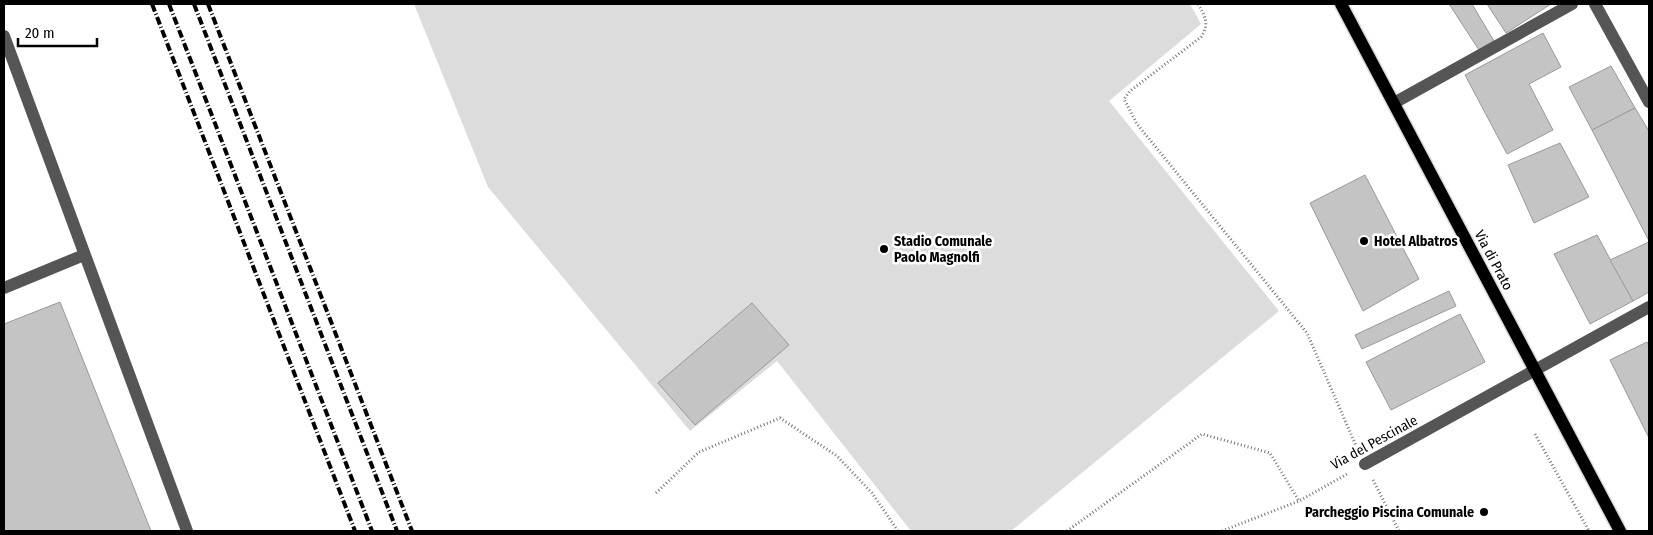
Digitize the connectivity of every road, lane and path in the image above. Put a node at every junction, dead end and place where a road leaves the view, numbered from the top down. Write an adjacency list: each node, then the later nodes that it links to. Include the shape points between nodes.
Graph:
1 (1198, 4): 13 (path, via 1206,19 1201,37 1130,91 1124,99 1125,105 1307,333)
2 (1342, 4): 7 (main road, Via di Prato)
3 (1572, 4): 7 (street)
4 (1595, 4): 6 (street)
5 (4, 36): 8 (street)
6 (1649, 102)
7 (1394, 103): 11 (main road, Via di Prato)
8 (84, 255): 9 (street); 16 (street)
9 (4, 288)
10 (1649, 307): 11 (street, Via del Pescinale)
11 (1536, 371): 13 (street, Via del Pescinale); 22 (main road, Via di Prato)
12 (1535, 434): 21 (path)
13 (1365, 464): 15 (path, Via del Pescinale); 20 (path)
14 (656, 493): 17 (path, via 699,452 780,418 837,456 872,493)
15 (1299, 501): 18 (path, via 1270,453 1202,434); 19 (path, Via del Pescinale)
16 (187, 531)
17 (898, 531)
18 (1067, 531)
19 (1222, 531)
20 (1399, 531)
21 (1590, 531)
22 (1620, 531)

